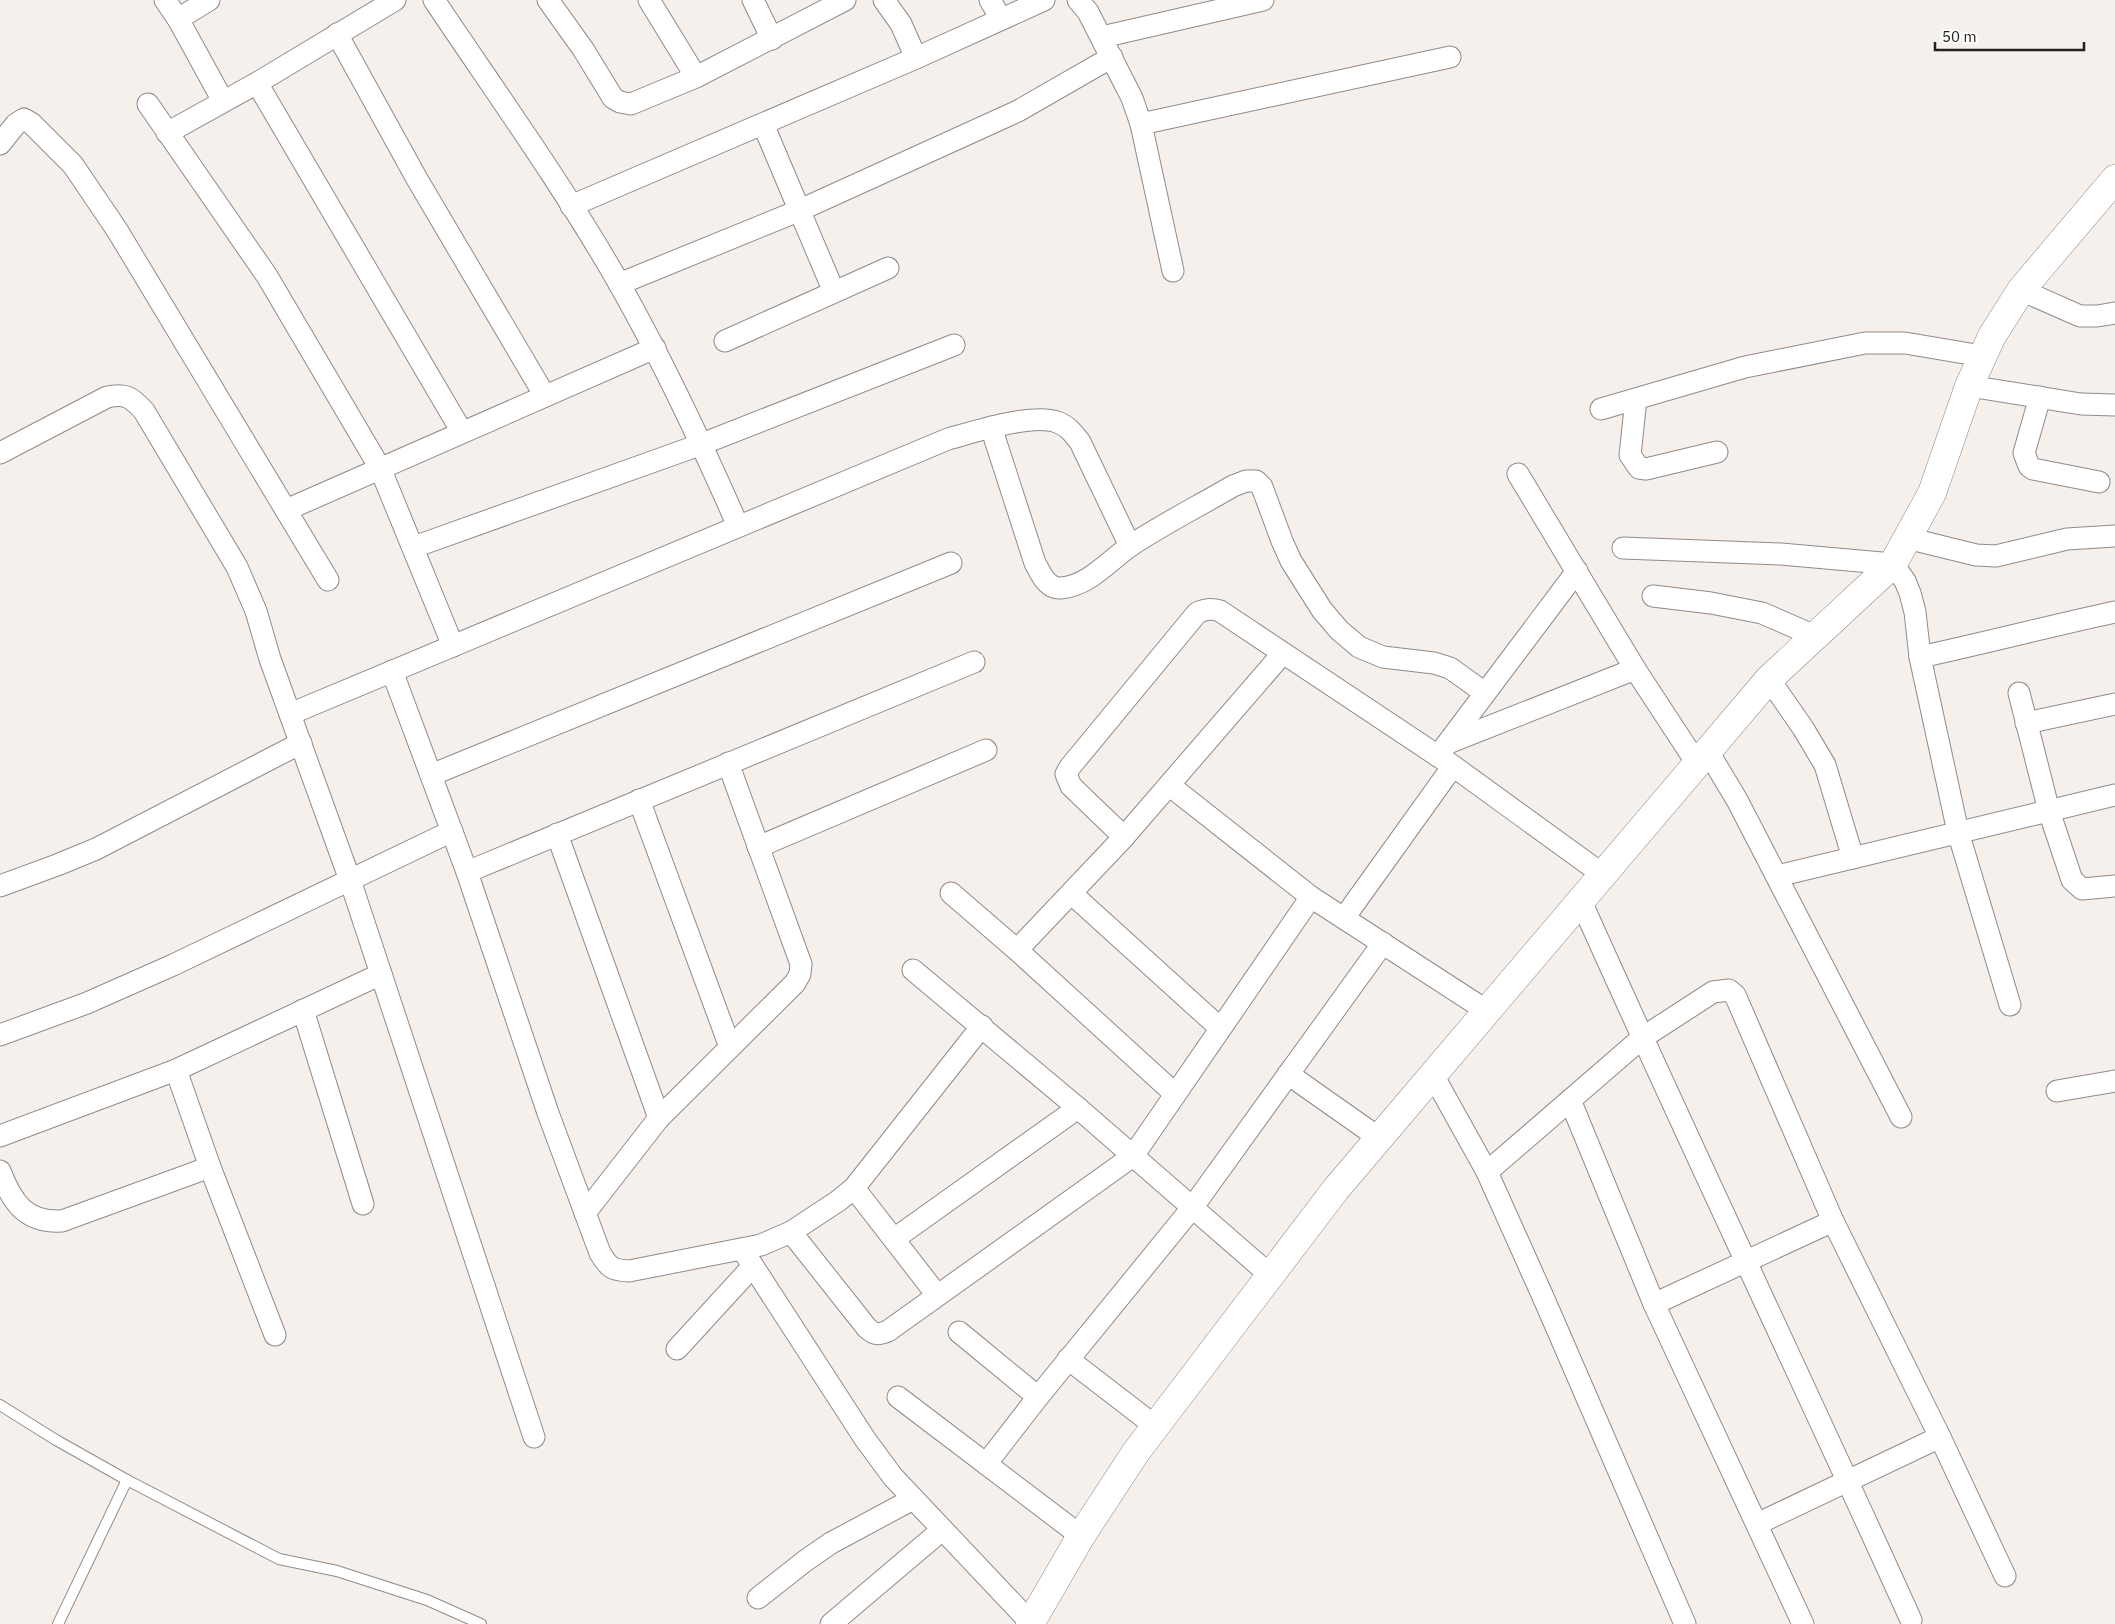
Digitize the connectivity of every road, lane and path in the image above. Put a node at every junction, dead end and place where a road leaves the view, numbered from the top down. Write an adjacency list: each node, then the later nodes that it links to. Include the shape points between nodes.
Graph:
1 (165, 0): 15 (street)
2 (209, 0): 15 (street)
3 (395, 0): 17 (street)
4 (434, 0): 32 (street)
5 (548, 0): 23 (street, via 613,98 620,102 631,104)
6 (649, 0): 23 (street)
7 (753, 0): 19 (street)
8 (845, 0): 19 (street)
9 (884, 0): 22 (street, via 901,24)
10 (990, 0): 16 (street)
11 (1044, 0): 16 (street)
12 (1263, 0): 14 (street)
13 (1081, 3): 18 (street)
14 (1203, 7): 18 (street)
15 (178, 19): 25 (street)
16 (1001, 19): 22 (street)
17 (337, 34): 24 (street); 45 (street, via 417,179)
18 (1102, 37): 20 (street)
19 (772, 39): 23 (street)
20 (1112, 57): 28 (street); 33 (street, via 1018,111)
21 (1450, 57): 28 (street)
22 (916, 58): 27 (street)
23 (696, 77)
24 (257, 83): 25 (street); 51 (street)
25 (223, 101): 29 (street)
26 (148, 104): 29 (street)
27 (763, 124): 32 (street); 33 (street)
28 (1141, 124): 35 (street)
29 (167, 133): 55 (street, via 267,276)
30 (0, 144): 58 (street, via 16,124 24,120 31,122 73,164 117,230)
31 (2111, 192): 37 (main road)
32 (572, 206): 36 (street)
33 (798, 211): 36 (street); 38 (street)
34 (888, 268): 38 (street)
35 (1173, 271)
36 (619, 284): 42 (street)
37 (2021, 290): 39 (street, via 2080,316); 43 (main road)
38 (834, 292): 40 (street)
39 (2115, 313)
40 (725, 341)
41 (954, 345): 52 (street)
42 (655, 348): 45 (street); 52 (street)
43 (1982, 356): 44 (main road); 47 (street, via 1905,343 1864,343 1745,366)
44 (1968, 386): 46 (street); 61 (main road, via 1932,493)
45 (545, 396): 51 (street)
46 (2040, 397): 48 (street, via 2081,404); 57 (street, via 2024,454 2029,466)
47 (1636, 399): 49 (street); 53 (street, via 1630,455 1639,468)
48 (2115, 405)
49 (1600, 409)
50 (991, 427): 59 (street, via 948,439); 62 (street, via 1034,421 1056,422 1070,428 1080,442); 62 (street, via 1035,563 1050,585 1060,588 1082,582)
51 (462, 432): 55 (street)
52 (702, 444): 59 (street); 63 (street)
53 (1718, 452)
54 (0, 453): 82 (street, via 107,397 131,398 144,411 237,567 256,611)
55 (380, 468): 58 (street); 63 (street)
56 (1518, 474): 67 (street)
57 (2099, 482)
58 (286, 510): 68 (street)
59 (738, 526): 72 (street)
60 (2115, 536): 61 (street, via 2067,539 1996,556 1976,555)
61 (1907, 538): 66 (main road)
62 (1130, 546): 79 (street, via 1233,486 1256,481 1262,487 1291,561 1322,610 1339,630 1358,647 1383,657 1434,662 1450,668)
63 (414, 547): 72 (street)
64 (1623, 548): 66 (street, via 1781,554)
65 (951, 563): 89 (street)
66 (1893, 564): 71 (main road); 74 (street, via 1910,593)
67 (1577, 571): 76 (street); 79 (street)
68 (328, 580)
69 (1653, 596): 71 (street, via 1762,613)
70 (2115, 612): 74 (street)
71 (1815, 636): 78 (main road)
72 (453, 646): 77 (street)
73 (1283, 653): 86 (street); 90 (street); 97 (street, via 1220,611 1204,609 1197,613 1066,774 1071,786)
74 (1920, 657): 95 (street)
75 (974, 662): 88 (street)
76 (1635, 669): 86 (street); 87 (street)
77 (392, 672): 82 (street); 89 (street)
78 (1769, 679): 87 (main road); 99 (street, via 1825,765)
79 (1486, 693): 86 (street)
80 (2019, 693): 83 (street)
81 (2115, 704): 83 (street)
82 (290, 714): 84 (street)
83 (2026, 722): 93 (street)
84 (301, 743): 103 (street); 104 (street, via 96,849)
85 (986, 750): 98 (street)
86 (1446, 755): 101 (street); 110 (street)
87 (1702, 756): 101 (main road); 102 (street, via 1737,800)
88 (728, 763): 92 (street); 98 (street)
89 (431, 775): 94 (street)
90 (1169, 785): 97 (street); 108 (street)
91 (2115, 795): 93 (street)
92 (639, 800): 96 (street); 122 (street)
93 (2049, 810): 95 (street); 105 (street, via 2076,886 2082,889)
94 (452, 832): 100 (street); 103 (street)
95 (1958, 832): 99 (street); 115 (street)
96 (557, 834): 100 (street); 132 (street)
97 (1124, 837): 107 (street)
98 (758, 847): 122 (street, via 801,964 800,974 795,983)
99 (1853, 858): 102 (street)
100 (466, 872): 142 (street)
101 (1602, 874): 109 (main road)
102 (1776, 876): 131 (street)
103 (350, 880): 114 (street); 120 (street, via 173,965 96,999)
104 (0, 886)
105 (2115, 886)
106 (951, 893): 112 (street)
107 (1072, 894): 112 (street); 119 (street)
108 (1311, 897): 110 (street); 119 (street)
109 (1580, 899): 117 (main road); 121 (street)
110 (1344, 918): 111 (street)
111 (1383, 943): 117 (street); 124 (street)
112 (1017, 950): 128 (street)
113 (913, 970): 118 (street)
114 (382, 974): 116 (street); 159 (street)
115 (2010, 1005)
116 (303, 1010): 123 (street); 140 (street)
117 (1487, 1011): 125 (main road)
118 (982, 1026): 130 (street); 139 (street)
119 (1220, 1028): 128 (street)
120 (0, 1035)
121 (1642, 1038): 129 (street); 143 (street, via 1713,992 1729,990 1735,995); 147 (street)
122 (730, 1047): 132 (street)
123 (176, 1070): 133 (street); 136 (street)
124 (1288, 1074): 134 (street); 141 (street)
125 (1433, 1074): 134 (main road); 138 (street)
126 (2115, 1081): 127 (street)
127 (2057, 1091)
128 (1175, 1094): 135 (street)
129 (1570, 1100): 138 (street); 150 (street)
130 (1078, 1108): 135 (street); 145 (street)
131 (1900, 1117)
132 (659, 1118): 142 (street)
133 (0, 1136)
134 (1379, 1138): 148 (main road)
135 (1133, 1156): 141 (street); 149 (street)
136 (210, 1167): 137 (street, via 62,1221 47,1222 32,1217 18,1205 9,1195); 152 (street)
137 (0, 1171)
138 (1487, 1172): 175 (street)
139 (854, 1188): 144 (street); 145 (street)
140 (363, 1204)
141 (1192, 1208): 148 (street); 154 (street)
142 (585, 1213): 146 (street, via 600,1253 614,1270 629,1272 707,1256)
143 (1833, 1221): 147 (street); 160 (street)
144 (791, 1232): 146 (street, via 761,1245); 149 (street, via 872,1333 878,1335 888,1331)
145 (894, 1239): 149 (street)
146 (748, 1258): 153 (street); 164 (street, via 865,1439)
147 (1746, 1261): 150 (street); 163 (street)
148 (1270, 1275): 158 (main road)
149 (937, 1295)
150 (1654, 1304): 165 (street)
151 (958, 1332): 156 (street)
152 (275, 1335)
153 (677, 1349)
154 (1068, 1360): 156 (street); 158 (street)
155 (898, 1397): 161 (street)
156 (1038, 1397): 161 (street)
157 (0, 1405): 162 (lane)
158 (1155, 1426): 167 (main road)
159 (534, 1437)
160 (1940, 1437): 163 (street); 168 (street)
161 (986, 1464): 167 (street)
162 (127, 1480): 171 (lane); 172 (lane, via 279,1559 337,1570 427,1600)
163 (1848, 1480): 165 (street); 170 (street)
164 (913, 1499): 166 (street); 169 (street, via 831,1543)
165 (1757, 1524): 176 (street)
166 (942, 1530): 173 (street); 174 (street)
167 (1081, 1536): 174 (main road)
168 (2005, 1576)
169 (758, 1598)
170 (1911, 1620)
171 (58, 1624)
172 (481, 1624)
173 (831, 1624)
174 (1031, 1624)
175 (1685, 1624)
176 (1803, 1624)

